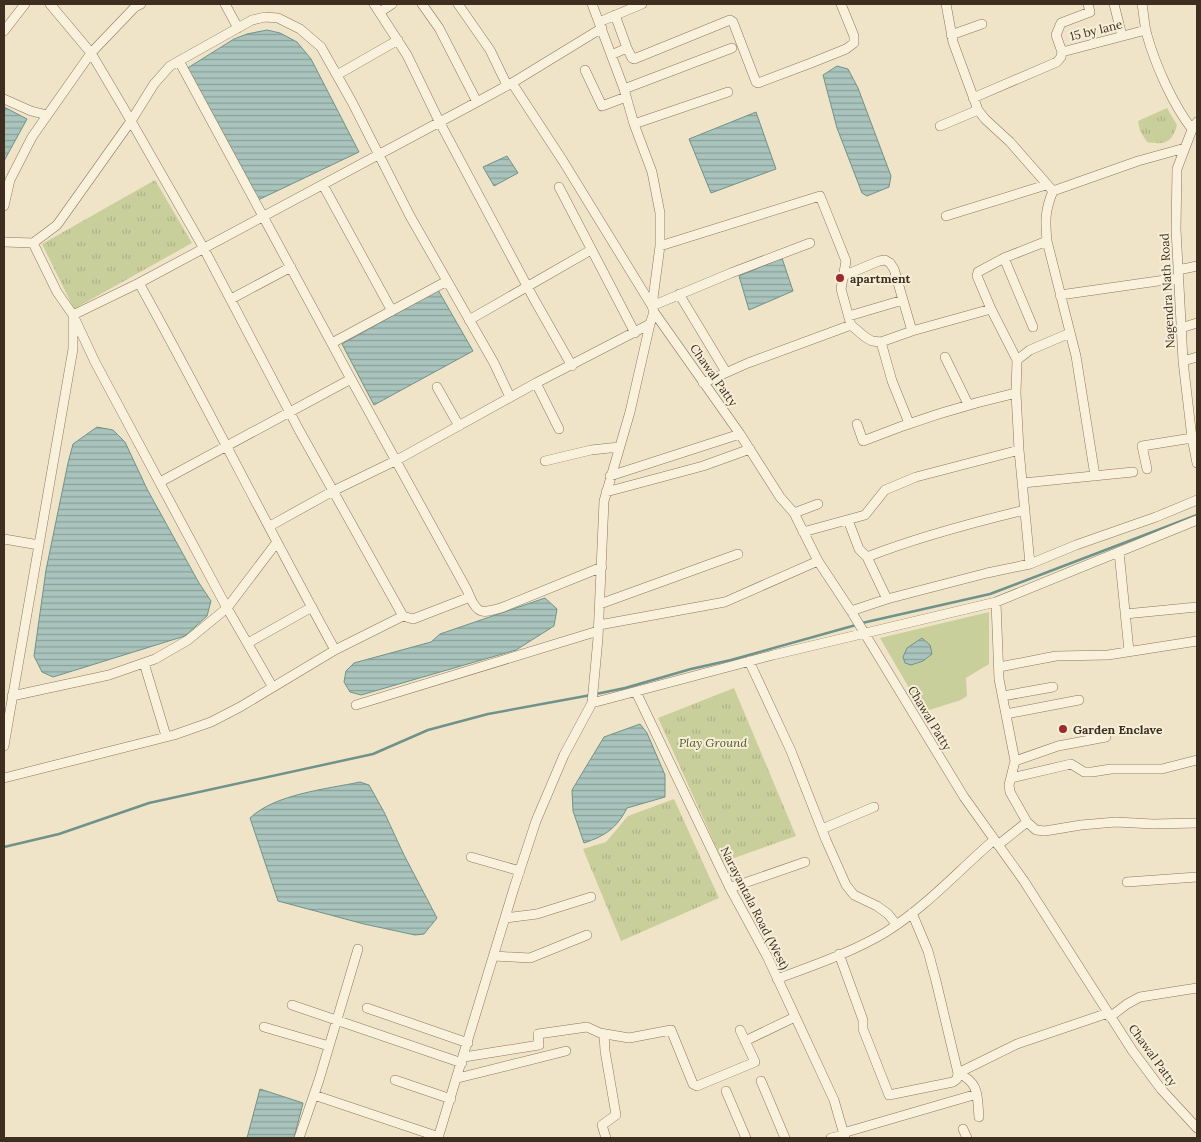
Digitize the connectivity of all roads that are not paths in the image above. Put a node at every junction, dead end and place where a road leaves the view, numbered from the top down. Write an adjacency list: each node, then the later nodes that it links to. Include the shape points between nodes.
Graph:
1 (25, 4): 22 (street)
2 (50, 4): 29 (street)
3 (141, 4): 29 (street)
4 (225, 4): 20 (street)
5 (374, 4): 16 (street)
6 (392, 4): 16 (street)
7 (422, 4): 39 (street, via 439,28)
8 (458, 4): 34 (street, Chawal Patty)
9 (592, 4): 19 (street)
10 (642, 4): 17 (street)
11 (841, 4): 26 (street, via 854,44 758,83 731,20 634,59)
12 (946, 4): 23 (street)
13 (1088, 4): 28 (street, 15 by lane, via 1090,12 1062,23 1056,35)
14 (1114, 4): 24 (street)
15 (1142, 4): 21 (street)
16 (380, 12): 25 (street)
17 (614, 15): 19 (street); 26 (street)
18 (982, 24): 23 (street)
19 (600, 25): 30 (street); 34 (street)
20 (238, 28): 31 (street); 33 (street, via 252,20 278,18 300,29 321,47)
21 (1146, 30): 24 (street, 15 by lane); 46 (street, via 1183,118)
22 (4, 31)
23 (951, 35): 38 (street)
24 (1122, 36): 28 (street, 15 by lane)
25 (398, 40): 33 (street); 43 (street)
26 (627, 48): 30 (street)
27 (732, 48): 36 (street)
28 (1062, 52): 38 (street, via 1057,62)
29 (91, 53): 41 (street); 42 (street)
30 (611, 55): 36 (street)
31 (179, 61): 42 (street, via 154,84); 54 (street)
32 (586, 70): 36 (street, via 602,106)
33 (337, 75): 48 (street)
34 (510, 84): 39 (street); 76 (street, Chawal Patty, via 563,161)
35 (728, 92): 44 (street)
36 (625, 93): 44 (street)
37 (4, 98): 41 (street)
38 (972, 98): 40 (street)
39 (477, 102): 43 (street)
40 (978, 110): 45 (street); 50 (street)
41 (47, 115): 53 (street, via 10,180)
42 (132, 121): 58 (street, via 56,225); 61 (street)
43 (439, 121): 48 (street); 70 (street)
44 (634, 124): 60 (street, via 652,172 660,213)
45 (940, 126)
46 (1194, 126): 47 (street, Nagendra Nath Road)
47 (1185, 148): 52 (street); 66 (street, Nagendra Nath Road, via 1177,168)
48 (380, 154): 49 (street); 68 (street)
49 (323, 185): 54 (street); 77 (street)
50 (1046, 185): 52 (street); 55 (street)
51 (559, 187): 62 (street)
52 (1053, 191): 56 (street, via 1047,206)
53 (4, 206)
54 (263, 216): 61 (street); 65 (street)
55 (946, 216)
56 (1047, 241): 63 (street); 72 (street)
57 (4, 242): 58 (street)
58 (33, 243): 78 (street, via 57,292)
59 (810, 243): 71 (street)
60 (660, 246): 67 (street, via 820,196 846,261); 76 (street)
61 (204, 247): 69 (street); 73 (street)
62 (591, 250): 70 (street); 86 (street)
63 (1004, 258): 75 (street, via 977,274); 83 (street)
64 (1197, 266): 66 (street)
65 (291, 267): 73 (street); 88 (street)
66 (1179, 274): 72 (street); 84 (street, Nagendra Nath Road)
67 (843, 276): 74 (street, via 886,260 894,269); 80 (street, via 841,289)
68 (447, 281): 77 (street); 79 (street)
69 (139, 283): 78 (street); 110 (street)
70 (527, 286): 79 (street); 94 (street)
71 (680, 294): 76 (street); 95 (street)
72 (1060, 295): 87 (street)
73 (231, 299): 103 (street)
74 (903, 300): 80 (street); 85 (street)
75 (991, 308): 85 (street); 92 (street)
76 (653, 309): 82 (street); 98 (street, Chawal Patty)
77 (392, 311): 88 (street)
78 (73, 315): 121 (street); 135 (street, via 73,349)
79 (469, 320): 101 (street)
80 (850, 320): 89 (street, via 865,337); 95 (street)
81 (1197, 323): 84 (street)
82 (650, 324): 86 (street); 111 (street)
83 (1033, 327)
84 (1181, 328): 93 (street, Nagendra Nath Road)
85 (912, 330): 89 (street)
86 (635, 333): 94 (street)
87 (1070, 333): 92 (street, via 1030,350); 120 (street)
88 (332, 342): 96 (street)
89 (881, 342): 104 (street)
90 (945, 357): 102 (street)
91 (1197, 357): 93 (street)
92 (1016, 360): 100 (street)
93 (1183, 361): 108 (street, Nagendra Nath Road)
94 (572, 366): 97 (street)
95 (726, 372): 98 (street)
96 (351, 379): 103 (street); 114 (street)
97 (536, 383): 101 (street); 107 (street)
98 (703, 383): 109 (street, Chawal Patty)
99 (437, 387): 106 (street)
100 (1016, 392): 102 (street); 113 (street)
101 (510, 397): 106 (street)
102 (968, 404): 104 (street)
103 (290, 412): 110 (street); 123 (street)
104 (909, 423): 105 (street, via 863,441)
105 (857, 424)
106 (459, 426): 114 (street)
107 (558, 429)
108 (1194, 433): 116 (street, Nagendra Nath Road); 117 (street, via 1142,446)
109 (740, 434): 112 (street, Chawal Patty); 119 (street)
110 (226, 446): 121 (street); 131 (street)
111 (620, 447): 115 (street); 119 (street)
112 (750, 449): 124 (street, via 703,466); 128 (street, Chawal Patty)
113 (1019, 450): 122 (street); 129 (street, via 916,477 885,490 865,515)
114 (397, 460): 123 (street); 142 (street)
115 (546, 461)
116 (1197, 463)
117 (1147, 469)
118 (1132, 472): 120 (street)
119 (610, 476): 124 (street)
120 (1094, 476): 122 (street)
121 (160, 482): 148 (street)
122 (1023, 483): 127 (street)
123 (333, 491): 131 (street); 151 (street)
124 (606, 492): 141 (street)
125 (1197, 500): 140 (street)
126 (818, 504): 128 (street)
127 (1025, 510): 138 (street, via 942,531); 140 (street)
128 (794, 513): 132 (street, Chawal Patty)
129 (848, 520): 132 (street); 138 (street, via 858,549)
130 (1197, 520): 136 (street)
131 (270, 526): 134 (street)
132 (803, 532): 139 (street, Chawal Patty)
133 (4, 539): 135 (street)
134 (277, 542): 146 (street); 148 (street)
135 (38, 545): 164 (street)
136 (1119, 552): 144 (street); 150 (street)
137 (738, 554): 145 (street)
138 (866, 558): 143 (street)
139 (818, 561): 149 (street, Chawal Patty); 152 (street, via 725,602)
140 (1030, 564): 143 (street)
141 (602, 567): 142 (street, via 486,612 474,607); 145 (street)
142 (470, 597): 151 (street, via 413,619)
143 (887, 599): 149 (street)
144 (996, 602): 153 (street); 160 (street)
145 (600, 604): 152 (street)
146 (312, 607): 155 (street); 156 (street)
147 (1197, 607): 150 (street)
148 (227, 608): 155 (street); 159 (street, via 188,640)
149 (852, 614): 153 (street, Chawal Patty)
150 (1126, 614): 157 (street)
151 (403, 616): 156 (street)
152 (598, 628): 167 (street); 168 (street)
153 (864, 633): 158 (street); 181 (street, Chawal Patty, via 964,797)
154 (1197, 641): 157 (street)
155 (248, 643): 161 (street)
156 (335, 650): 161 (street)
157 (1129, 651): 160 (street, via 1095,656 1056,656)
158 (748, 661): 163 (street); 180 (street)
159 (144, 663): 164 (street, via 109,675); 170 (street)
160 (999, 667): 165 (street)
161 (272, 686): 170 (street, via 211,722)
162 (1053, 687): 165 (street)
163 (636, 692): 167 (street); 187 (street, Narayantala Road (West))
164 (12, 696): 172 (street)
165 (1003, 696): 169 (street)
166 (1079, 700): 169 (street)
167 (592, 703): 184 (street, via 564,755 536,821)
168 (356, 705)
169 (1006, 714): 174 (street)
170 (166, 736): 175 (street)
171 (1106, 737): 174 (street, via 1058,746)
172 (4, 746)
173 (1197, 760): 176 (street, via 1170,768 1084,772 1071,764)
174 (1015, 761): 176 (street)
175 (4, 778)
176 (1011, 778): 178 (street, via 1010,792)
177 (874, 807): 180 (street)
178 (1027, 822): 179 (street, via 1036,830 1045,831 1107,823); 181 (street)
179 (1197, 822)
180 (822, 829): 191 (street, via 854,895 877,906)
181 (996, 843): 189 (street, via 976,856); 200 (street, Chawal Patty, via 1024,881)
182 (471, 857): 184 (street)
183 (805, 862): 187 (street)
184 (520, 871): 190 (street)
185 (1197, 877): 186 (street)
186 (1127, 882)
187 (730, 888): 196 (street, Narayantala Road (West))
188 (591, 897): 190 (street, via 537,914)
189 (912, 913): 191 (street); 211 (street, via 928,951)
190 (505, 918): 195 (street)
191 (896, 924): 194 (street)
192 (587, 935): 195 (street, via 530,958)
193 (358, 949): 202 (street)
194 (839, 954): 196 (street); 211 (street, via 889,1095 953,1082)
195 (494, 956): 207 (street)
196 (777, 979): 201 (street, Narayantala Road (West))
197 (1197, 988): 200 (street, via 1140,997)
198 (292, 1006): 202 (street)
199 (366, 1008): 207 (street)
200 (1109, 1015): 211 (street, via 1022,1042); 220 (street, Chawal Patty, via 1161,1089)
201 (795, 1017): 206 (street); 222 (street, Narayantala Road (West), via 834,1100)
202 (336, 1020): 208 (street); 210 (street)
203 (264, 1027): 208 (street)
204 (740, 1030): 206 (street)
205 (604, 1034): 206 (street, via 629,1038 671,1030 695,1086 755,1062); 210 (street, via 586,1027 538,1034 539,1045); 225 (street, via 616,1115 602,1125)
206 (745, 1041)
207 (468, 1043): 210 (street)
208 (328, 1046): 217 (street)
209 (566, 1051): 212 (street)
210 (463, 1060): 212 (street)
211 (958, 1073): 216 (street, via 973,1082)
212 (458, 1078): 218 (street)
213 (395, 1080): 218 (street)
214 (761, 1080): 227 (street)
215 (726, 1091): 226 (street)
216 (977, 1094): 219 (street); 222 (street)
217 (314, 1096): 223 (street); 224 (street)
218 (451, 1099): 224 (street)
219 (978, 1117)
220 (1197, 1128)
221 (963, 1129): 229 (street)
222 (844, 1136): 228 (street)
223 (299, 1138)
224 (439, 1138)
225 (606, 1138)
226 (746, 1138)
227 (785, 1138)
228 (831, 1138)
229 (967, 1138)

